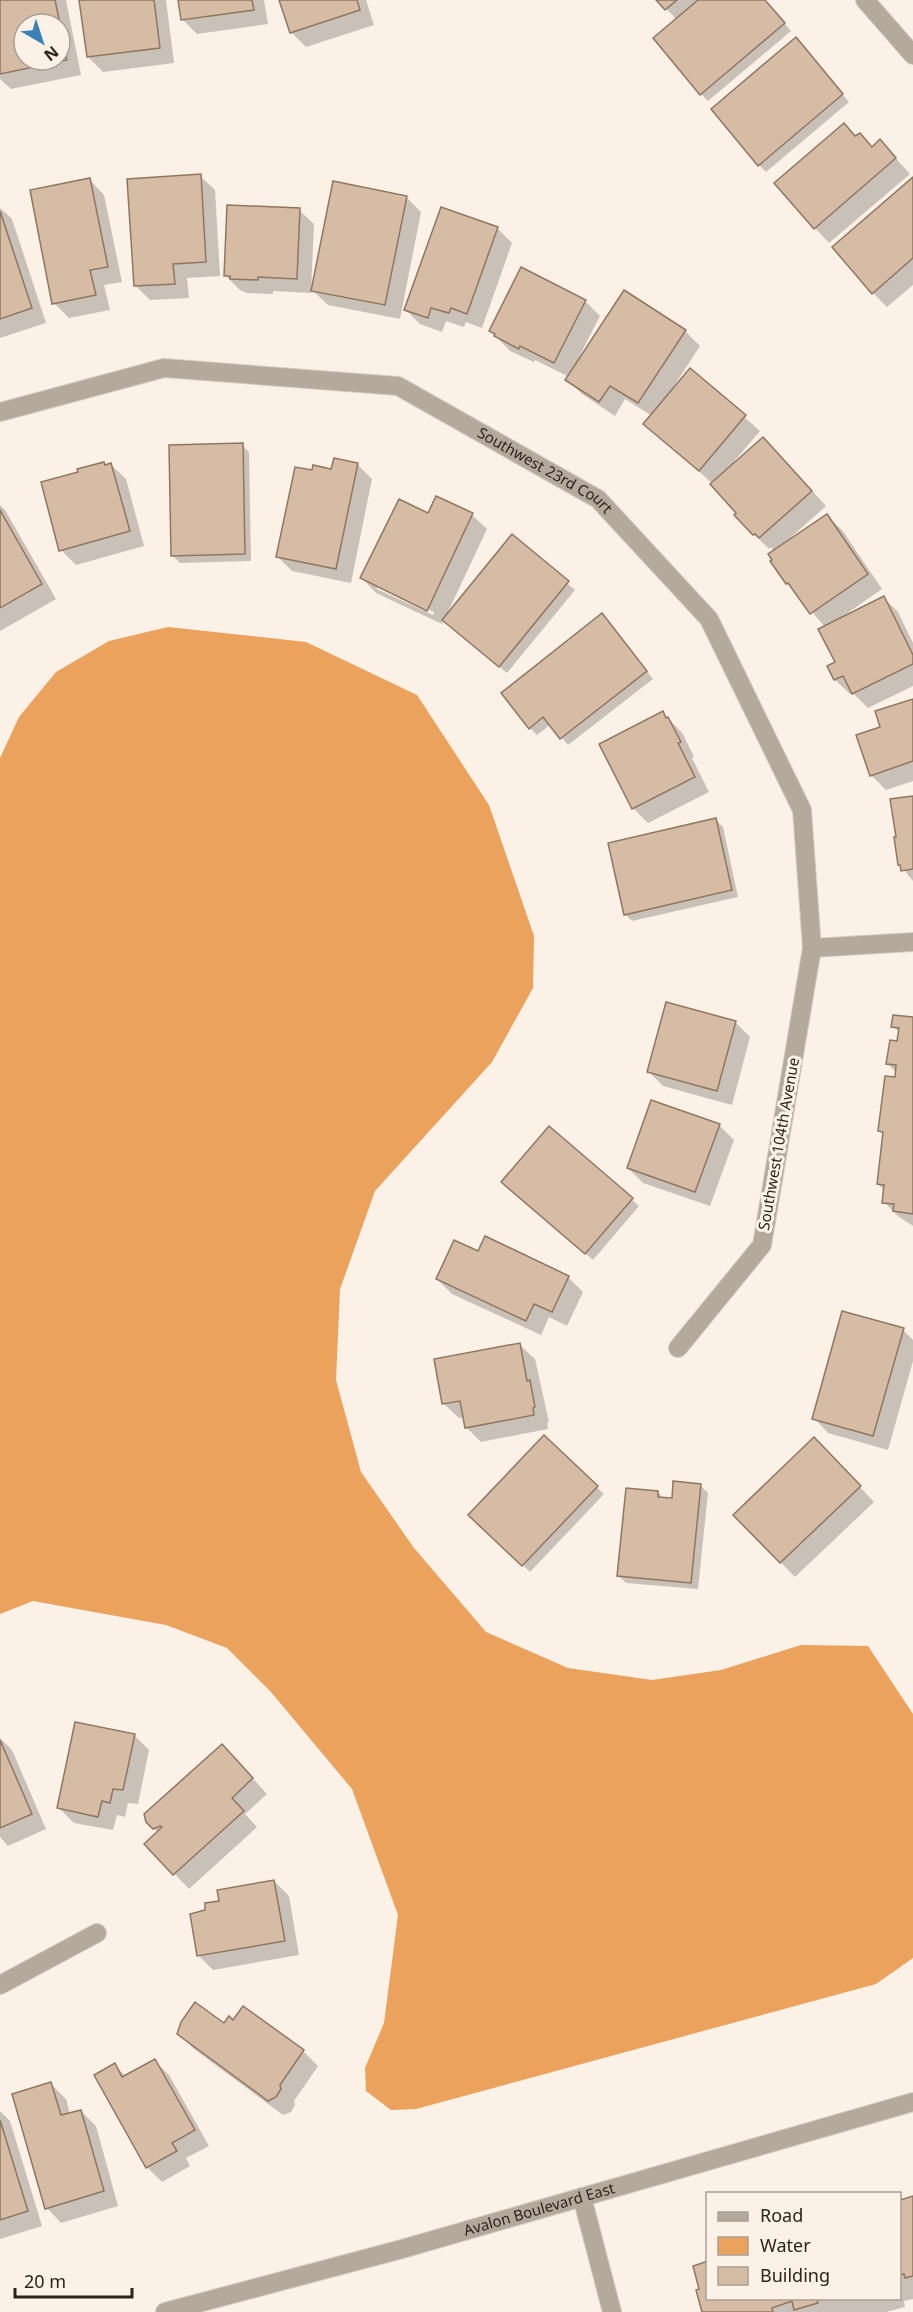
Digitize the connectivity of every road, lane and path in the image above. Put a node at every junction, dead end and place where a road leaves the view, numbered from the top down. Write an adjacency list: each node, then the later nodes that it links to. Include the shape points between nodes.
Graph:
1 (865, 0): 2 (street)
2 (913, 55)
3 (0, 412): 5 (street, Southwest 23rd Court, via 164,368 398,386 598,499 709,620 802,810)
4 (913, 942): 5 (street)
5 (812, 948): 6 (street, Southwest 104th Avenue, via 762,1245)
6 (678, 1348)
7 (97, 1933): 8 (street)
8 (0, 1985)
9 (913, 2102): 10 (street, Avalon Boulevard East)
10 (582, 2197): 11 (street, Avalon Boulevard East); 12 (street)
11 (165, 2312)
12 (612, 2312)

